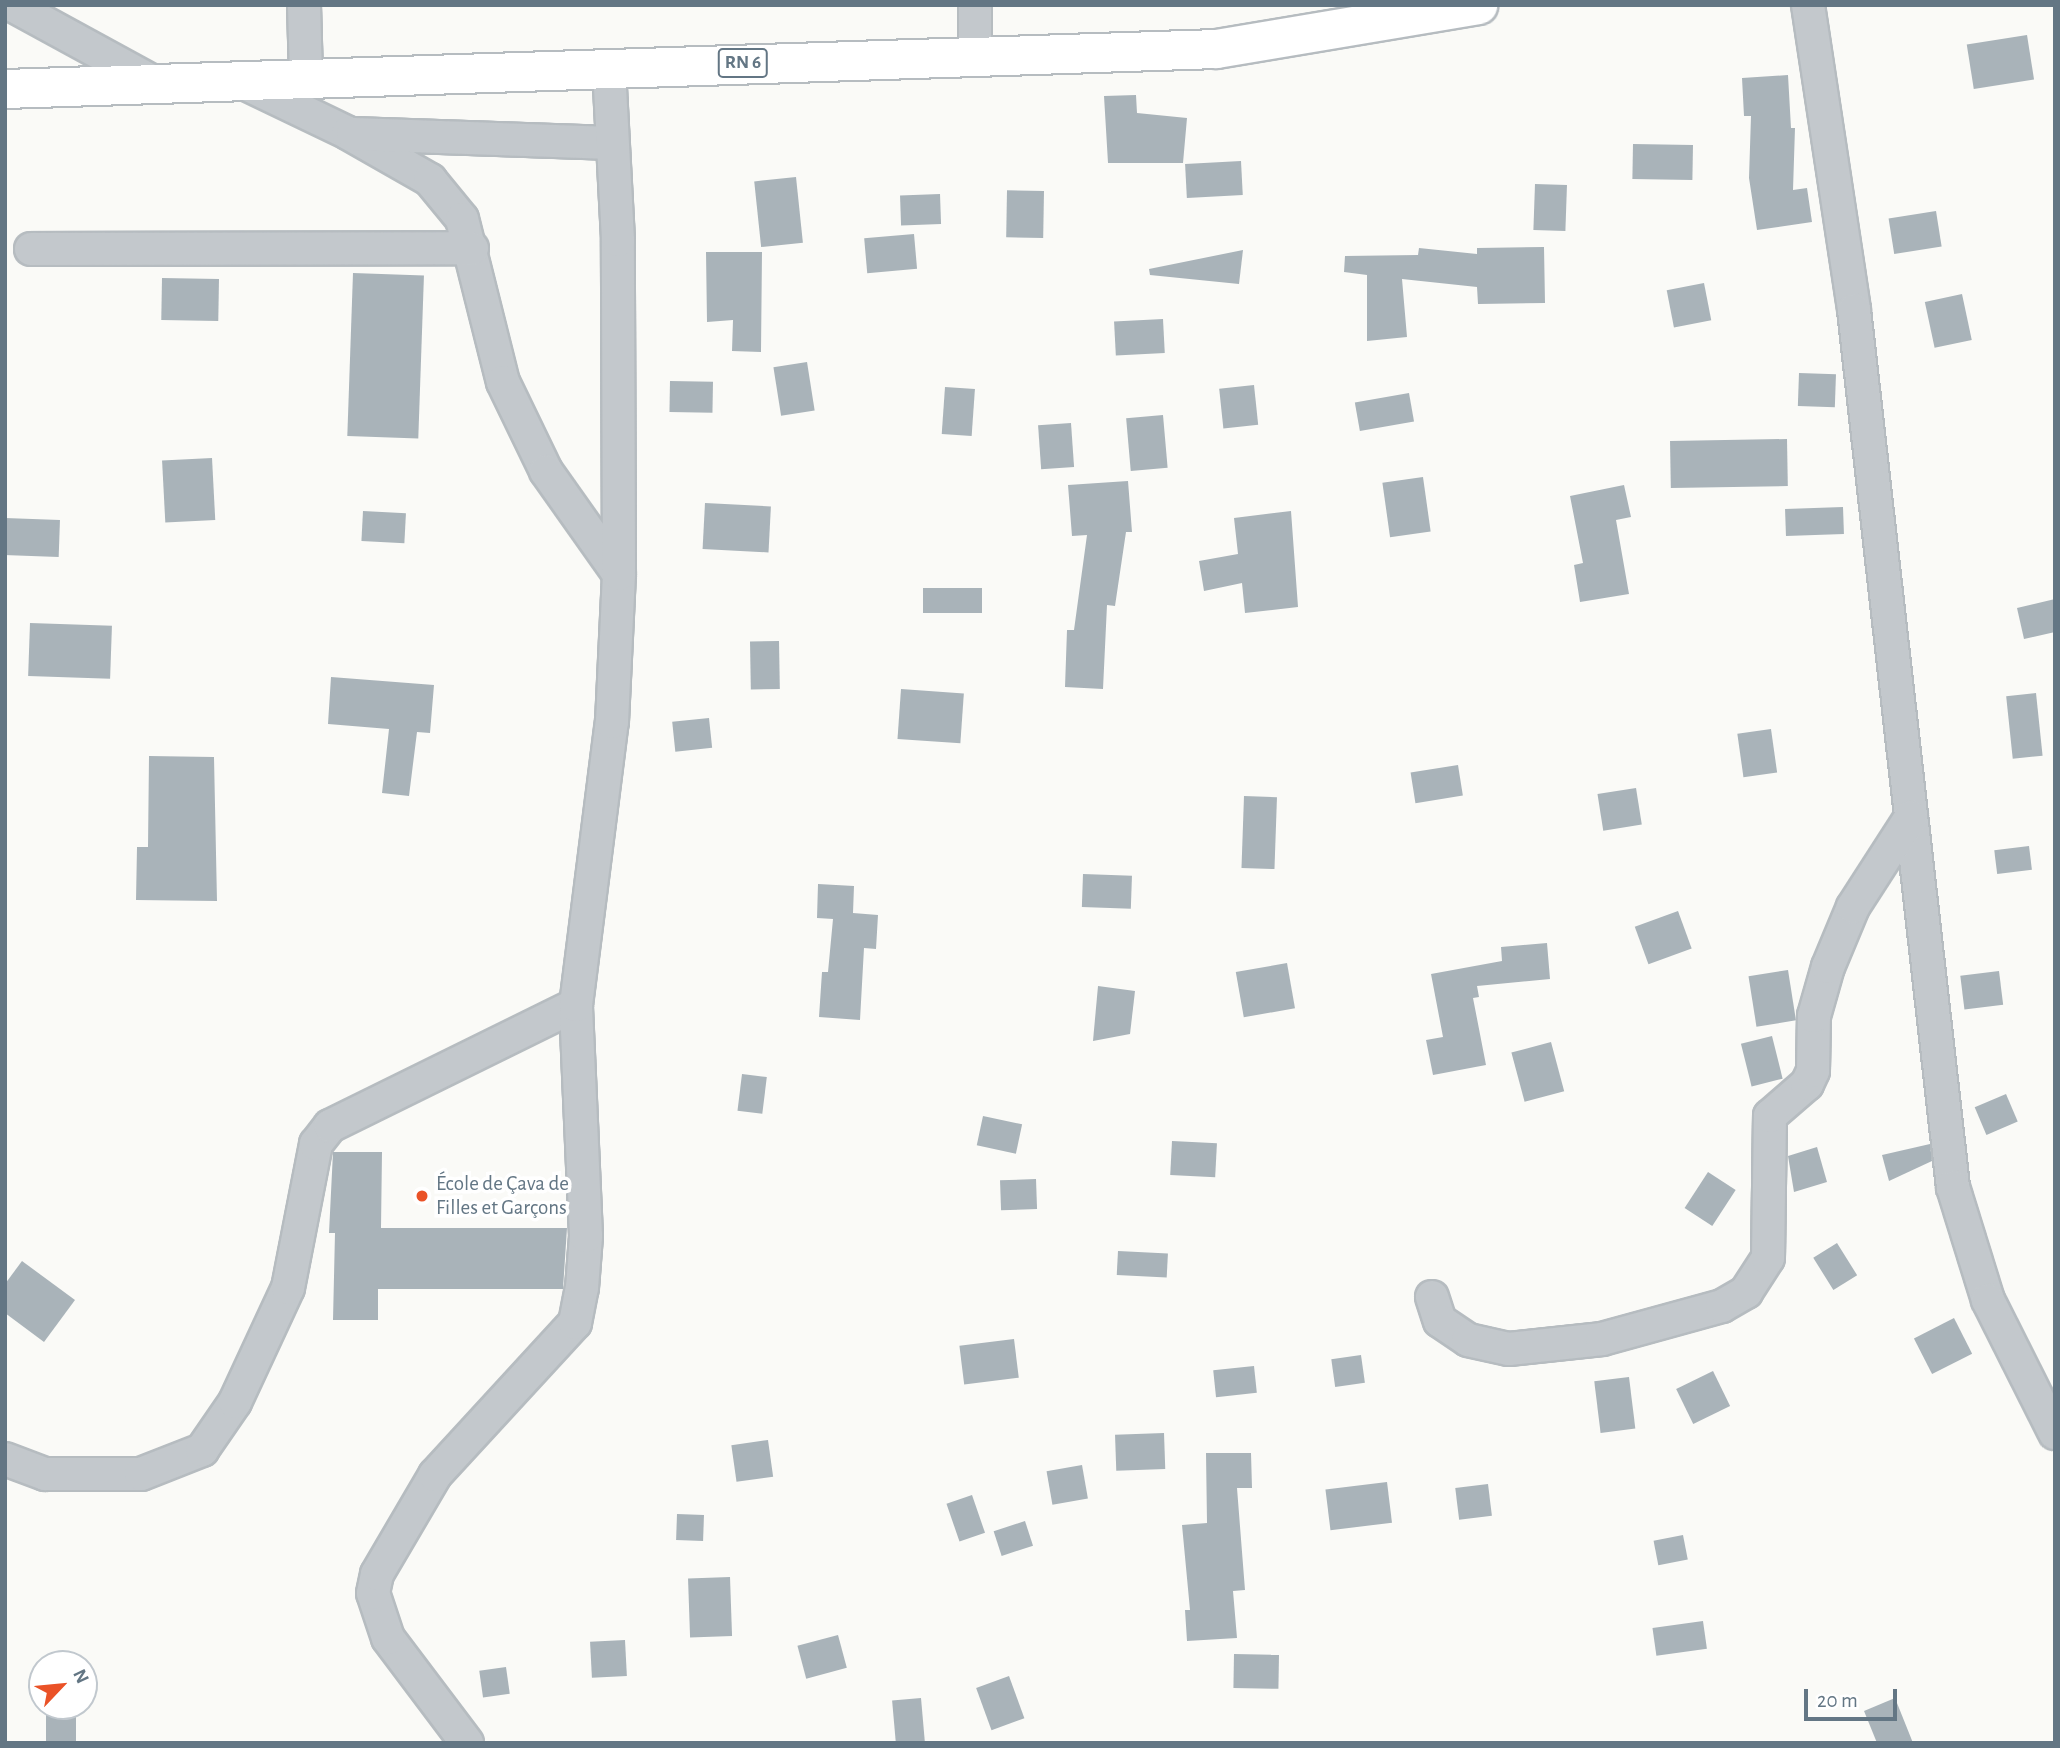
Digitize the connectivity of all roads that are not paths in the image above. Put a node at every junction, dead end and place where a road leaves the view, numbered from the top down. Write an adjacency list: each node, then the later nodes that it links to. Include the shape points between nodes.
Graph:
1 (12, 5): 10 (street)
2 (304, 5): 8 (street)
3 (975, 5): 6 (street)
4 (1478, 5): 6 (main road, RN 6, via 1216,48)
5 (1808, 5): 17 (street, via 1854,310)
6 (975, 56): 7 (main road, RN 6)
7 (609, 68): 8 (main road, RN 6); 13 (street)
8 (306, 78): 9 (main road, RN 6)
9 (237, 80): 10 (main road, RN 6); 12 (street)
10 (155, 83): 11 (main road, RN 6)
11 (5, 89)
12 (348, 133): 13 (street); 14 (street, via 430,180 462,219)
13 (612, 143): 16 (street, via 618,240)
14 (471, 248): 15 (street); 16 (street, via 503,382 546,471)
15 (31, 249)
16 (620, 574): 18 (street, via 612,722)
17 (1911, 817): 19 (street, via 1853,907 1828,967 1814,1016 1813,1071 1807,1084 1769,1116 1768,1258 1746,1292 1722,1306 1602,1339 1509,1349 1468,1340 1440,1321); 20 (street, via 1953,1187 1988,1300)
18 (576, 1005): 21 (street, via 330,1126 316,1144 288,1288 235,1402 202,1450 141,1474 45,1474); 22 (street, via 586,1236 575,1323 435,1475 377,1574 373,1593 388,1639)
19 (1432, 1297)
20 (2055, 1433)
21 (5, 1458)
22 (467, 1743)

